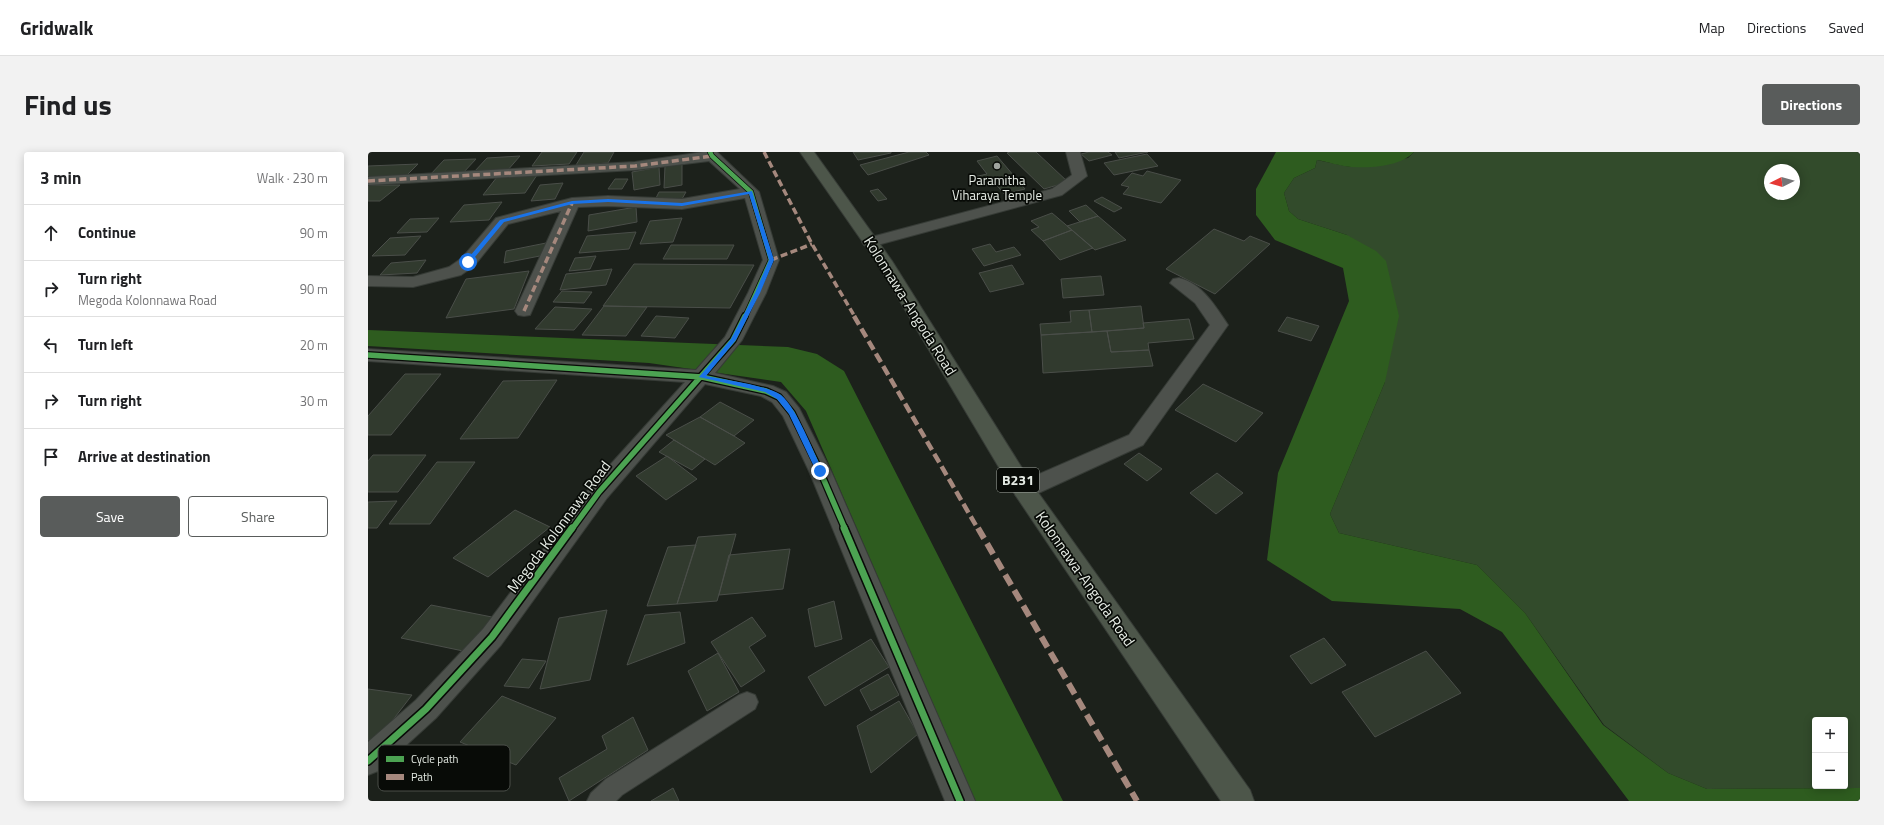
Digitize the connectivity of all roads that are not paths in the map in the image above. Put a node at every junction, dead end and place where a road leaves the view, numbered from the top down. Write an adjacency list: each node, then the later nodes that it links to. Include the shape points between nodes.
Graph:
1 (806, 152): 7 (main road, Kolonnawa-Angoda Road / B231)
2 (1072, 152): 7 (street, via 1080,176 1057,192)
3 (711, 154): 4 (street, via 635,166); 5 (street)
4 (368, 181)
5 (751, 192): 6 (street, via 682,204 608,200); 12 (street, Megoda Kolonnawa Road, via 771,260 758,293 734,340)
6 (572, 203): 8 (street, via 502,221 468,262 454,271 413,282); 10 (street)
7 (870, 242): 13 (main road, Kolonnawa-Angoda Road / B231)
8 (368, 282)
9 (1179, 283): 13 (street, via 1201,299 1219,325 1136,440)
10 (524, 311)
11 (368, 355): 12 (street)
12 (702, 377): 15 (street, Megoda Kolonnawa Road, via 599,492 492,637 426,709); 19 (street, via 766,391 779,397 792,414 820,471)
13 (1024, 490): 20 (main road, Kolonnawa-Angoda Road / B231)
14 (747, 702): 18 (lane, via 614,787)
15 (387, 745)
16 (378, 753): 17 (street, Megoda Kolonnawa Road)
17 (368, 762)
18 (599, 801)
19 (960, 801)
20 (1239, 801)

